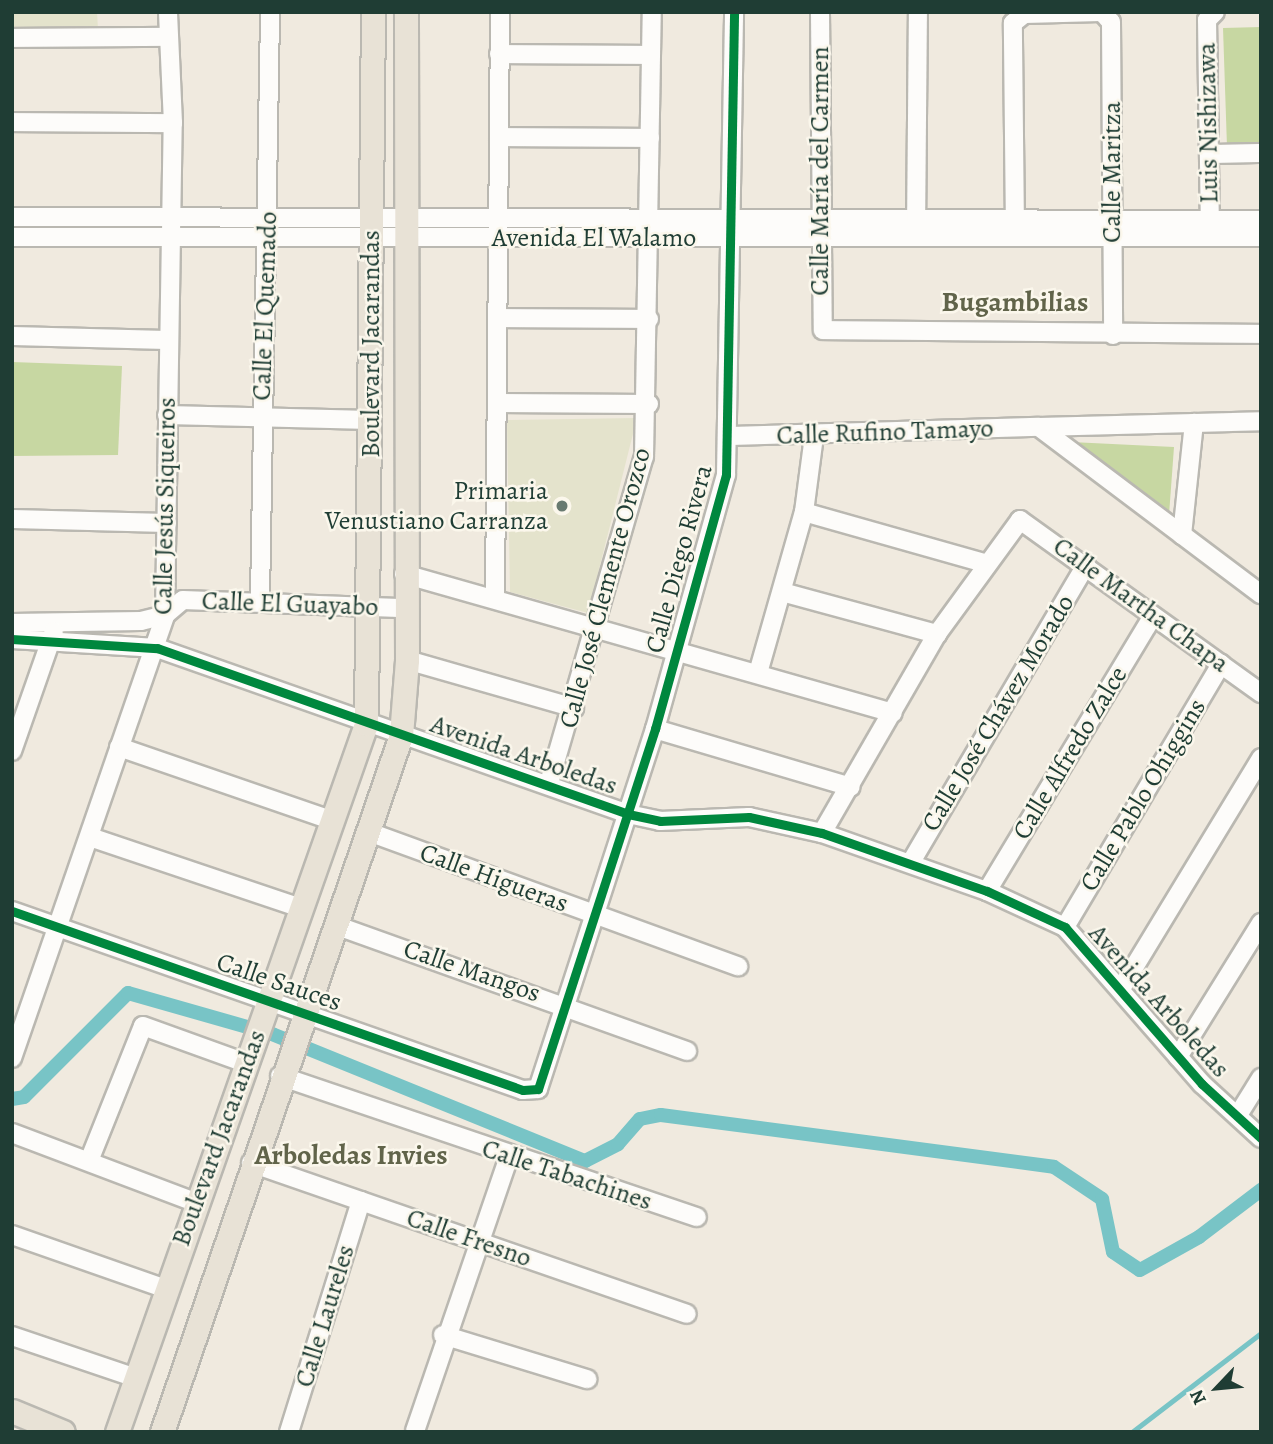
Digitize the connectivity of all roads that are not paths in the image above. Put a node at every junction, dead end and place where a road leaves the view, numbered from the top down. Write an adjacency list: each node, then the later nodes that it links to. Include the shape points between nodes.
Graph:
1 (168, 12): 12 (street, Calle Jesús Siqueiros)
2 (270, 12): 24 (street, Calle El Quemado)
3 (373, 12): 27 (main road, Boulevard Jacarandas)
4 (407, 12): 28 (main road, Boulevard Jacarandas)
5 (500, 12): 14 (street)
6 (652, 12): 15 (street, Calle José Clemente Orozco)
7 (734, 12): 30 (street, Calle Diego Rivera)
8 (820, 12): 31 (street, Calle María del Carmen)
9 (918, 12): 32 (street)
10 (1102, 12): 33 (street, Calle Maritza, via 1016,16); 35 (street, Calle Maritza, via 1111,22)
11 (1215, 12): 21 (street, Luis Nishizawa, via 1207,20)
12 (168, 37): 13 (street); 17 (street, Calle Jesús Siqueiros)
13 (12, 38)
14 (499, 54): 15 (street); 18 (street)
15 (651, 55): 19 (street, Calle José Clemente Orozco)
16 (12, 122): 17 (street)
17 (173, 123): 22 (street, Calle Jesús Siqueiros)
18 (499, 137): 19 (street); 26 (street)
19 (650, 138): 29 (street, Calle José Clemente Orozco)
20 (1261, 152): 21 (street)
21 (1210, 154): 34 (street, Luis Nishizawa)
22 (170, 216): 23 (street, Avenida El Walamo); 24 (street, Avenida El Walamo); 36 (street, Calle Jesús Siqueiros)
23 (12, 217)
24 (268, 217): 27 (street, Avenida El Walamo); 38 (street, Calle El Quemado)
25 (1261, 220): 34 (street, Avenida El Walamo)
26 (500, 228): 28 (street, Avenida El Walamo); 29 (street, Avenida El Walamo); 40 (street)
27 (372, 229): 28 (street, Avenida El Walamo); 38 (street, Avenida El Walamo); 50 (main road, Boulevard Jacarandas)
28 (404, 229): 62 (main road, Boulevard Jacarandas)
29 (648, 229): 30 (street, Avenida El Walamo); 41 (street, Calle José Clemente Orozco)
30 (731, 229): 31 (street, Avenida El Walamo); 54 (street, Calle Diego Rivera)
31 (820, 229): 32 (street, Avenida El Walamo); 43 (street, Calle María del Carmen, via 823,330)
32 (916, 229): 33 (street, Avenida El Walamo)
33 (1015, 230): 35 (street, Avenida El Walamo)
34 (1210, 230): 35 (street, Avenida El Walamo); 39 (street, Avenida El Walamo)
35 (1113, 232): 43 (street, Calle Maritza)
36 (169, 236): 37 (street, Avenida El Walamo); 38 (street, Avenida El Walamo); 45 (street, Calle Jesús Siqueiros)
37 (12, 237)
38 (267, 237): 49 (street, Calle El Quemado)
39 (1261, 237)
40 (498, 318): 41 (street); 46 (street)
41 (649, 319): 47 (street, Calle José Clemente Orozco)
42 (1261, 334): 43 (street)
43 (1112, 335)
44 (12, 336): 45 (street)
45 (167, 340): 48 (street, Calle Jesús Siqueiros)
46 (496, 403): 47 (street); 65 (street)
47 (649, 404): 72 (street, Calle José Clemente Orozco, via 644,457)
48 (167, 415): 49 (street); 58 (street, Calle Jesús Siqueiros)
49 (261, 417): 50 (street); 66 (street, Calle El Quemado)
50 (371, 419): 68 (main road, Boulevard Jacarandas)
51 (1261, 421): 52 (street, Calle Rufino Tamayo)
52 (1194, 423): 53 (street, Calle Rufino Tamayo); 59 (street)
53 (1039, 427): 55 (street, Calle Rufino Tamayo); 59 (street)
54 (731, 436): 55 (street, Calle Rufino Tamayo); 77 (street, Calle Diego Rivera, via 726,475)
55 (814, 436): 56 (street)
56 (804, 512): 60 (street); 63 (street)
57 (12, 519): 58 (street)
58 (167, 523): 69 (street, Calle Jesús Siqueiros)
59 (1182, 535): 64 (street)
60 (984, 563): 61 (street, Calle Martha Chapa, via 1020,520); 74 (street)
61 (1086, 565): 70 (street, Calle Martha Chapa); 97 (street, Calle José Chávez Morado)
62 (404, 574): 65 (street); 67 (main road, Boulevard Jacarandas)
63 (782, 592): 74 (street); 80 (street)
64 (1261, 594)
65 (495, 598): 72 (street)
66 (260, 600): 68 (street, Calle El Guayabo); 69 (street, Calle El Guayabo, via 183,600)
67 (406, 607): 68 (street, Calle El Guayabo); 78 (main road, Boulevard Jacarandas)
68 (368, 608): 84 (main road, Boulevard Jacarandas)
69 (165, 615): 73 (street, Calle El Guayabo); 76 (street, Calle Jesús Siqueiros)
70 (1153, 615): 79 (street, Calle Martha Chapa); 98 (street, Calle Alfredo Zalce)
71 (12, 623): 73 (street, Calle El Guayabo)
72 (597, 625): 77 (street); 82 (street, Calle José Clemente Orozco)
73 (54, 633): 75 (street, Avenida Arboledas); 76 (street, Avenida Arboledas); 88 (street)
74 (937, 634): 83 (street)
75 (12, 639)
76 (157, 648): 84 (street, Avenida Arboledas); 87 (street, Calle Jesús Siqueiros)
77 (676, 648): 80 (street); 85 (street, Calle Diego Rivera)
78 (407, 660): 82 (street); 86 (main road, Boulevard Jacarandas)
79 (1222, 664): 81 (street, Calle Martha Chapa); 104 (street, Calle Pablo Ohiggins)
80 (758, 673): 83 (street)
81 (1261, 693)
82 (574, 708): 90 (street, Calle José Clemente Orozco)
83 (893, 713): 91 (street)
84 (366, 724): 86 (street, Avenida Arboledas); 93 (main road, Boulevard Jacarandas)
85 (655, 729): 91 (street); 92 (street, Calle Diego Rivera)
86 (401, 735): 90 (street, Avenida Arboledas); 94 (main road, Boulevard Jacarandas)
87 (119, 747): 93 (street); 96 (street, Calle Jesús Siqueiros)
88 (12, 751)
89 (1261, 758): 107 (street)
90 (549, 783): 92 (street, Avenida Arboledas)
91 (851, 787): 95 (street)
92 (628, 814): 95 (street, Avenida Arboledas, via 660,821 749,817); 101 (street, Calle Diego Rivera)
93 (331, 820): 99 (main road, Boulevard Jacarandas)
94 (369, 832): 101 (street, Calle Higueras); 103 (main road, Boulevard Jacarandas)
95 (822, 833): 97 (street, Avenida Arboledas)
96 (90, 838): 99 (street); 105 (street, Calle Jesús Siqueiros)
97 (911, 862): 98 (street, Avenida Arboledas)
98 (987, 891): 104 (street, Avenida Arboledas)
99 (298, 907): 109 (main road, Boulevard Jacarandas)
100 (12, 911): 105 (street, Calle Sauces)
101 (594, 914): 106 (street, Calle Higueras); 108 (street, Calle Diego Rivera)
102 (1261, 923): 113 (street)
103 (335, 925): 108 (street, Calle Mangos); 110 (main road, Boulevard Jacarandas)
104 (1065, 927): 107 (street, Avenida Arboledas)
105 (61, 928): 109 (street, Calle Sauces); 114 (street, Calle Jesús Siqueiros)
106 (738, 966)
107 (1122, 987): 113 (street, Avenida Arboledas)
108 (564, 1002): 111 (street, Calle Mangos); 117 (street, Calle Diego Rivera, via 538,1089)
109 (264, 1009): 110 (street, Calle Sauces); 112 (main road, Boulevard Jacarandas)
110 (296, 1032): 115 (main road, Boulevard Jacarandas); 117 (street, Calle Sauces)
111 (687, 1051)
112 (250, 1052): 122 (street, via 143,1026); 125 (main road, Boulevard Jacarandas)
113 (1178, 1056): 118 (street, Avenida Arboledas)
114 (12, 1058)
115 (280, 1076): 121 (street, Calle Tabachines); 123 (main road, Boulevard Jacarandas)
116 (1261, 1078): 118 (street)
117 (532, 1093)
118 (1238, 1115): 120 (street, Avenida Arboledas)
119 (12, 1133): 122 (street)
120 (1261, 1138)
121 (509, 1157): 126 (street, Calle Tabachines); 128 (street)
122 (89, 1161): 125 (street)
123 (251, 1163): 124 (street, Calle Fresno); 139 (main road, Boulevard Jacarandas)
124 (361, 1200): 128 (street, Calle Fresno); 140 (street, Calle Laureles)
125 (197, 1203): 129 (main road, Boulevard Jacarandas)
126 (696, 1217)
127 (12, 1236): 129 (street)
128 (477, 1241): 130 (street, Calle Fresno); 131 (street)
129 (166, 1289): 133 (main road, Boulevard Jacarandas)
130 (687, 1314)
131 (443, 1335): 134 (street); 136 (street)
132 (12, 1336): 133 (street)
133 (136, 1378): 138 (main road, Boulevard Jacarandas)
134 (587, 1379)
135 (12, 1411): 137 (main road)
136 (415, 1431)
137 (63, 1432)
138 (117, 1432)
139 (162, 1432)
140 (289, 1432)

